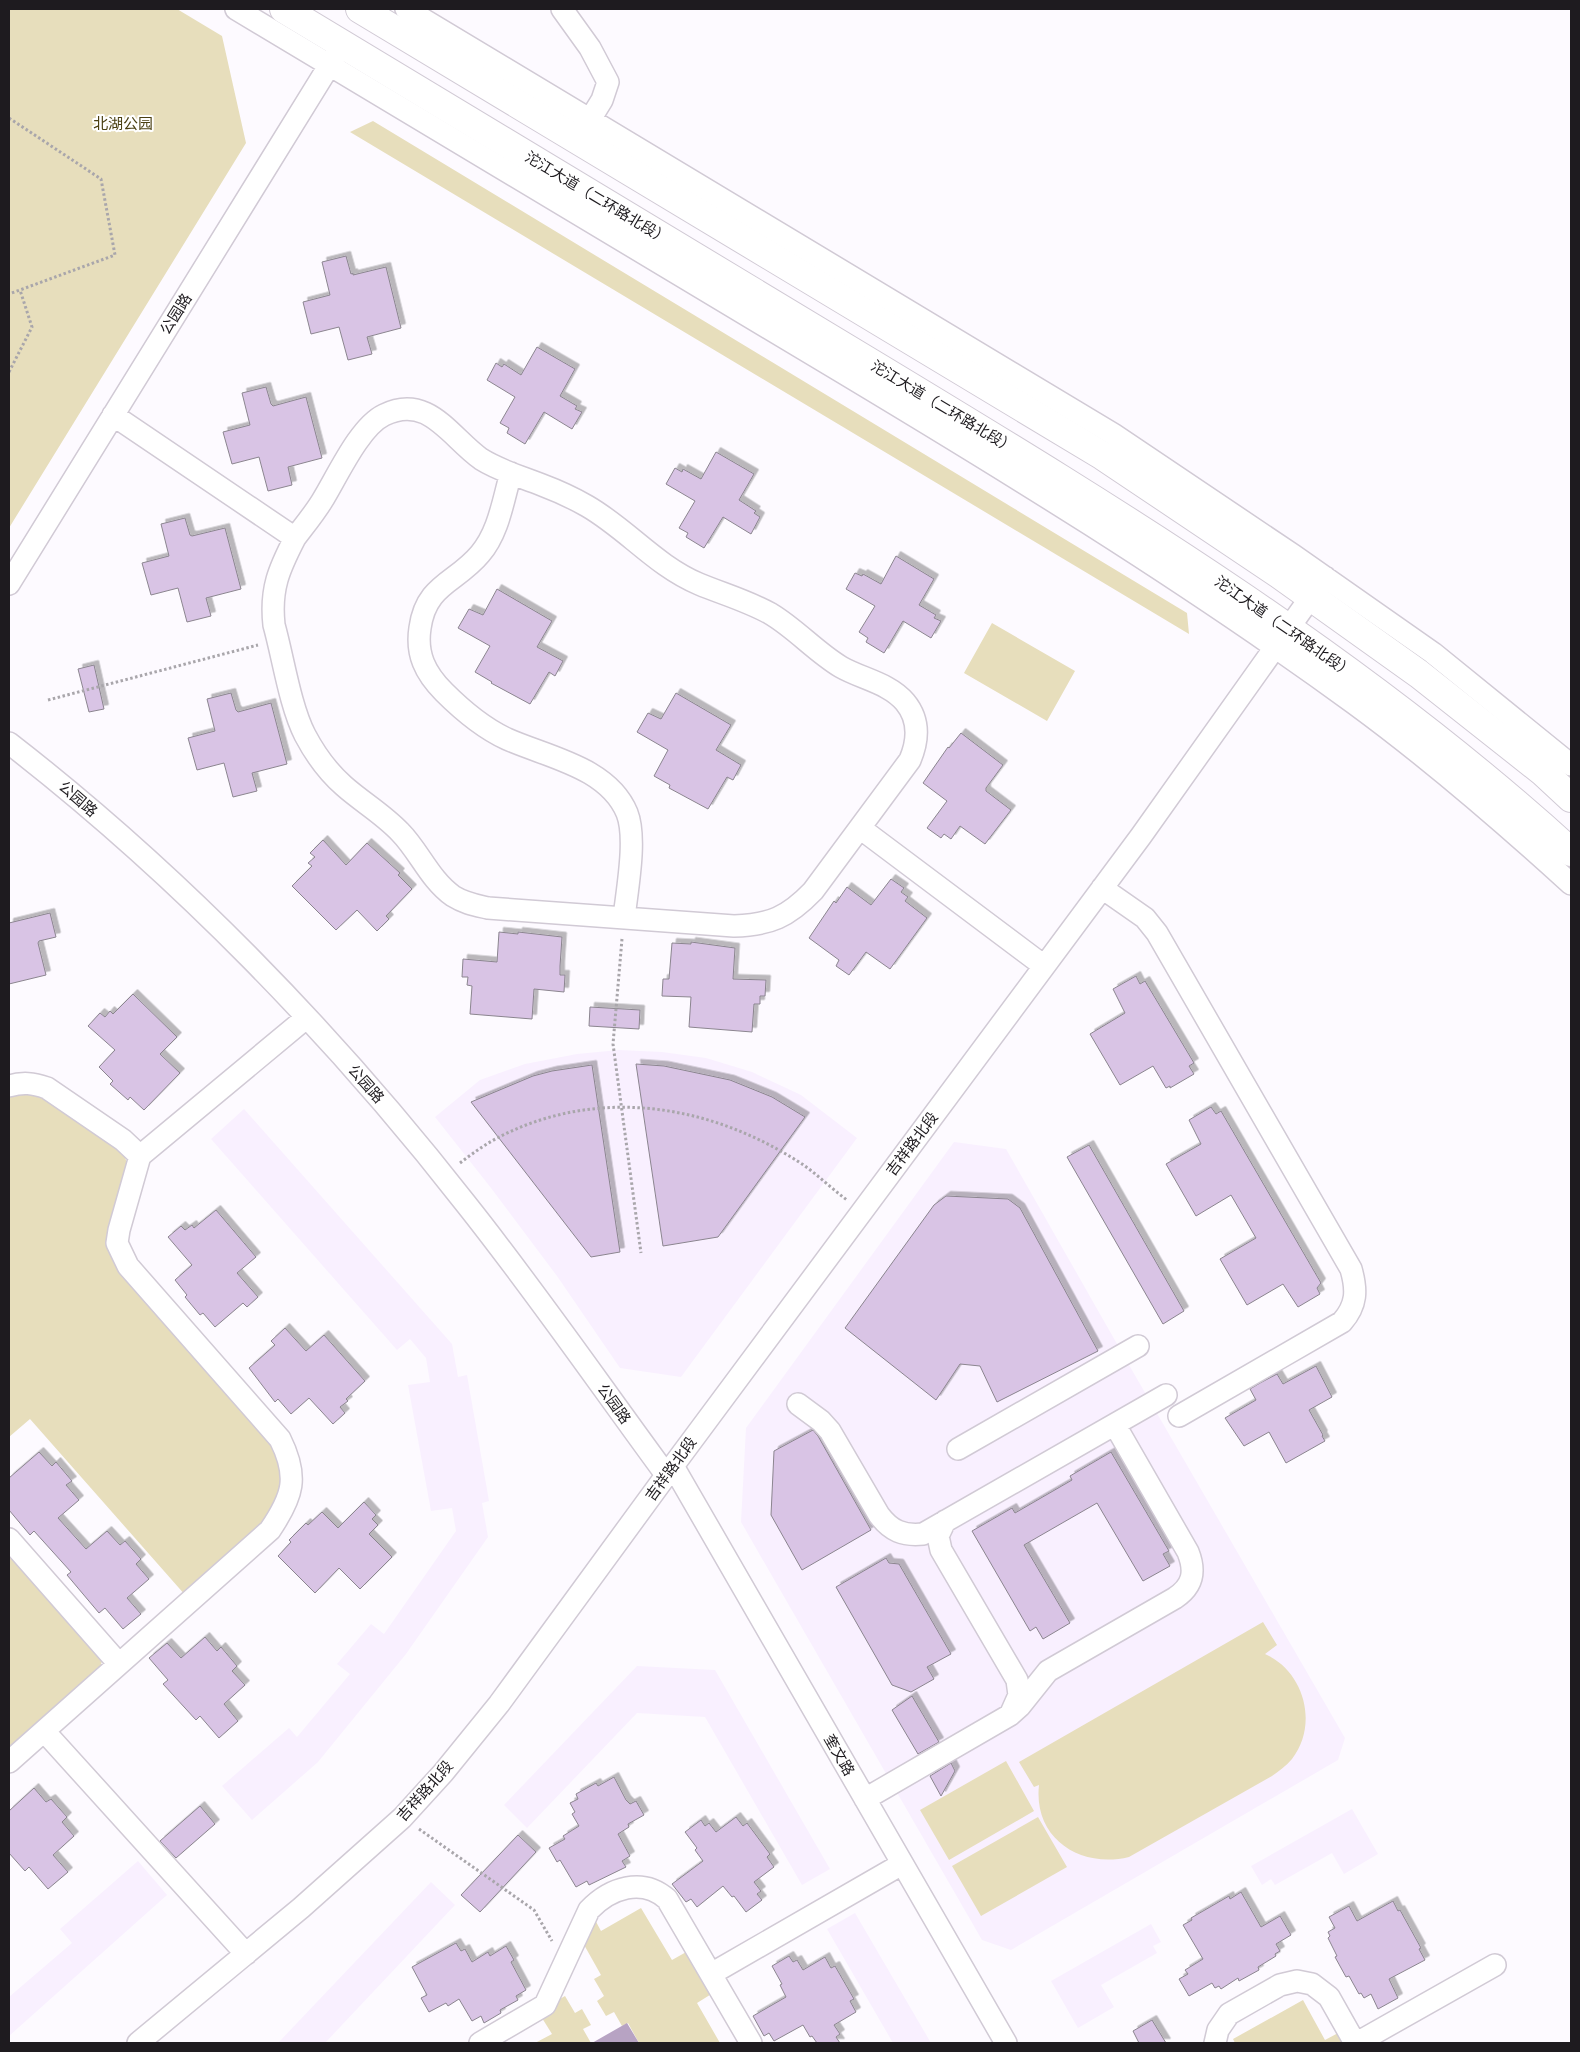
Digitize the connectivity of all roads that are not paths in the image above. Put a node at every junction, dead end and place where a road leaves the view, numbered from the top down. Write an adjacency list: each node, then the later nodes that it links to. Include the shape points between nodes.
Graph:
1 (236, 9): 6 (street)
2 (284, 9): 6 (highway, 沱江大道（二环路北段）)
3 (360, 9): 7 (highway)
4 (406, 9): 7 (street)
5 (562, 9): 7 (street, via 590,48 608,82 602,100)
6 (336, 55): 8 (street, 公园路); 13 (highway, 沱江大道（二环路北段）, via 1074,487 1259,607)
7 (584, 129): 12 (highway, via 1103,456)
8 (113, 415): 10 (street); 11 (street, 公园路)
9 (511, 473): 10 (street, via 481,459 439,420 425,412 396,410 369,425); 17 (street, via 585,505 674,571 771,614 841,667 897,693 914,718 916,746 910,760); 21 (street, via 491,538 467,567 432,596 424,610 418,644 423,665 432,680 477,721 506,739 586,772 616,796 626,813 631,833)
10 (295, 538): 21 (street, via 283,561 273,593 272,610 297,715 304,734 327,769 401,832 438,882 468,904)
11 (9, 584)
12 (1318, 587): 13 (street, 吉祥路北段); 15 (street, via 1433,653); 16 (highway)
13 (1282, 638): 18 (highway, 沱江大道（二环路北段）, via 1371,688 1516,802); 19 (street, via 1358,707 1502,822); 20 (street, 吉祥路北段)
14 (9, 743): 23 (street, 公园路, via 63,785 179,888)
15 (1571, 765)
16 (1571, 798)
17 (860, 828): 21 (street, via 813,891 773,922 734,926); 22 (street)
18 (1571, 852)
19 (1571, 884)
20 (1102, 888): 22 (street, 吉祥路北段); 29 (street, via 1145,918 1157,933 1351,1269 1356,1292 1350,1314 1334,1328)
21 (624, 918)
22 (1044, 966): 32 (street, 吉祥路北段)
23 (306, 1018): 25 (street); 32 (street, 公园路, via 467,1204)
24 (9, 1086): 25 (street, via 33,1083 47,1088 123,1140)
25 (140, 1156): 37 (street, via 118,1230 117,1243 122,1255 128,1266 280,1439 292,1476 285,1508 270,1530)
26 (1138, 1346): 31 (street)
27 (1166, 1395): 30 (street)
28 (798, 1404): 34 (street, via 830,1431 886,1524 894,1531)
29 (1179, 1416)
30 (1115, 1424): 33 (street); 39 (street, via 1188,1552 1193,1565 1192,1580 1175,1598)
31 (958, 1449)
32 (670, 1471): 43 (street, 奎文路); 45 (street, 吉祥路北段, via 499,1704 443,1773 402,1818)
33 (945, 1521): 34 (street); 36 (street, via 938,1536)
34 (915, 1535): 36 (street, via 931,1541)
35 (9, 1539): 37 (street)
36 (941, 1550): 38 (street)
37 (119, 1664): 41 (street)
38 (1008, 1664): 39 (street, via 1028,1675); 40 (street, via 1017,1680 1019,1695)
39 (1048, 1671): 40 (street)
40 (1010, 1715): 43 (street)
41 (44, 1731): 42 (street); 45 (street)
42 (9, 1762)
43 (865, 1799): 44 (street, 奎文路)
44 (902, 1864): 47 (street); 52 (street, 奎文路)
45 (246, 1954): 48 (street, 吉祥路北段)
46 (1494, 1966): 54 (street)
47 (711, 1974): 50 (street, via 666,1899 656,1891 636,1886 618,1890 585,1915 545,2005); 51 (street)
48 (159, 2036): 49 (street, 吉祥路北段)
49 (138, 2043)
50 (480, 2043)
51 (751, 2043)
52 (1006, 2043)
53 (1215, 2043): 54 (street, via 1218,2030 1229,2014 1280,1984 1297,1981 1312,1984 1329,1997)
54 (1356, 2043)

